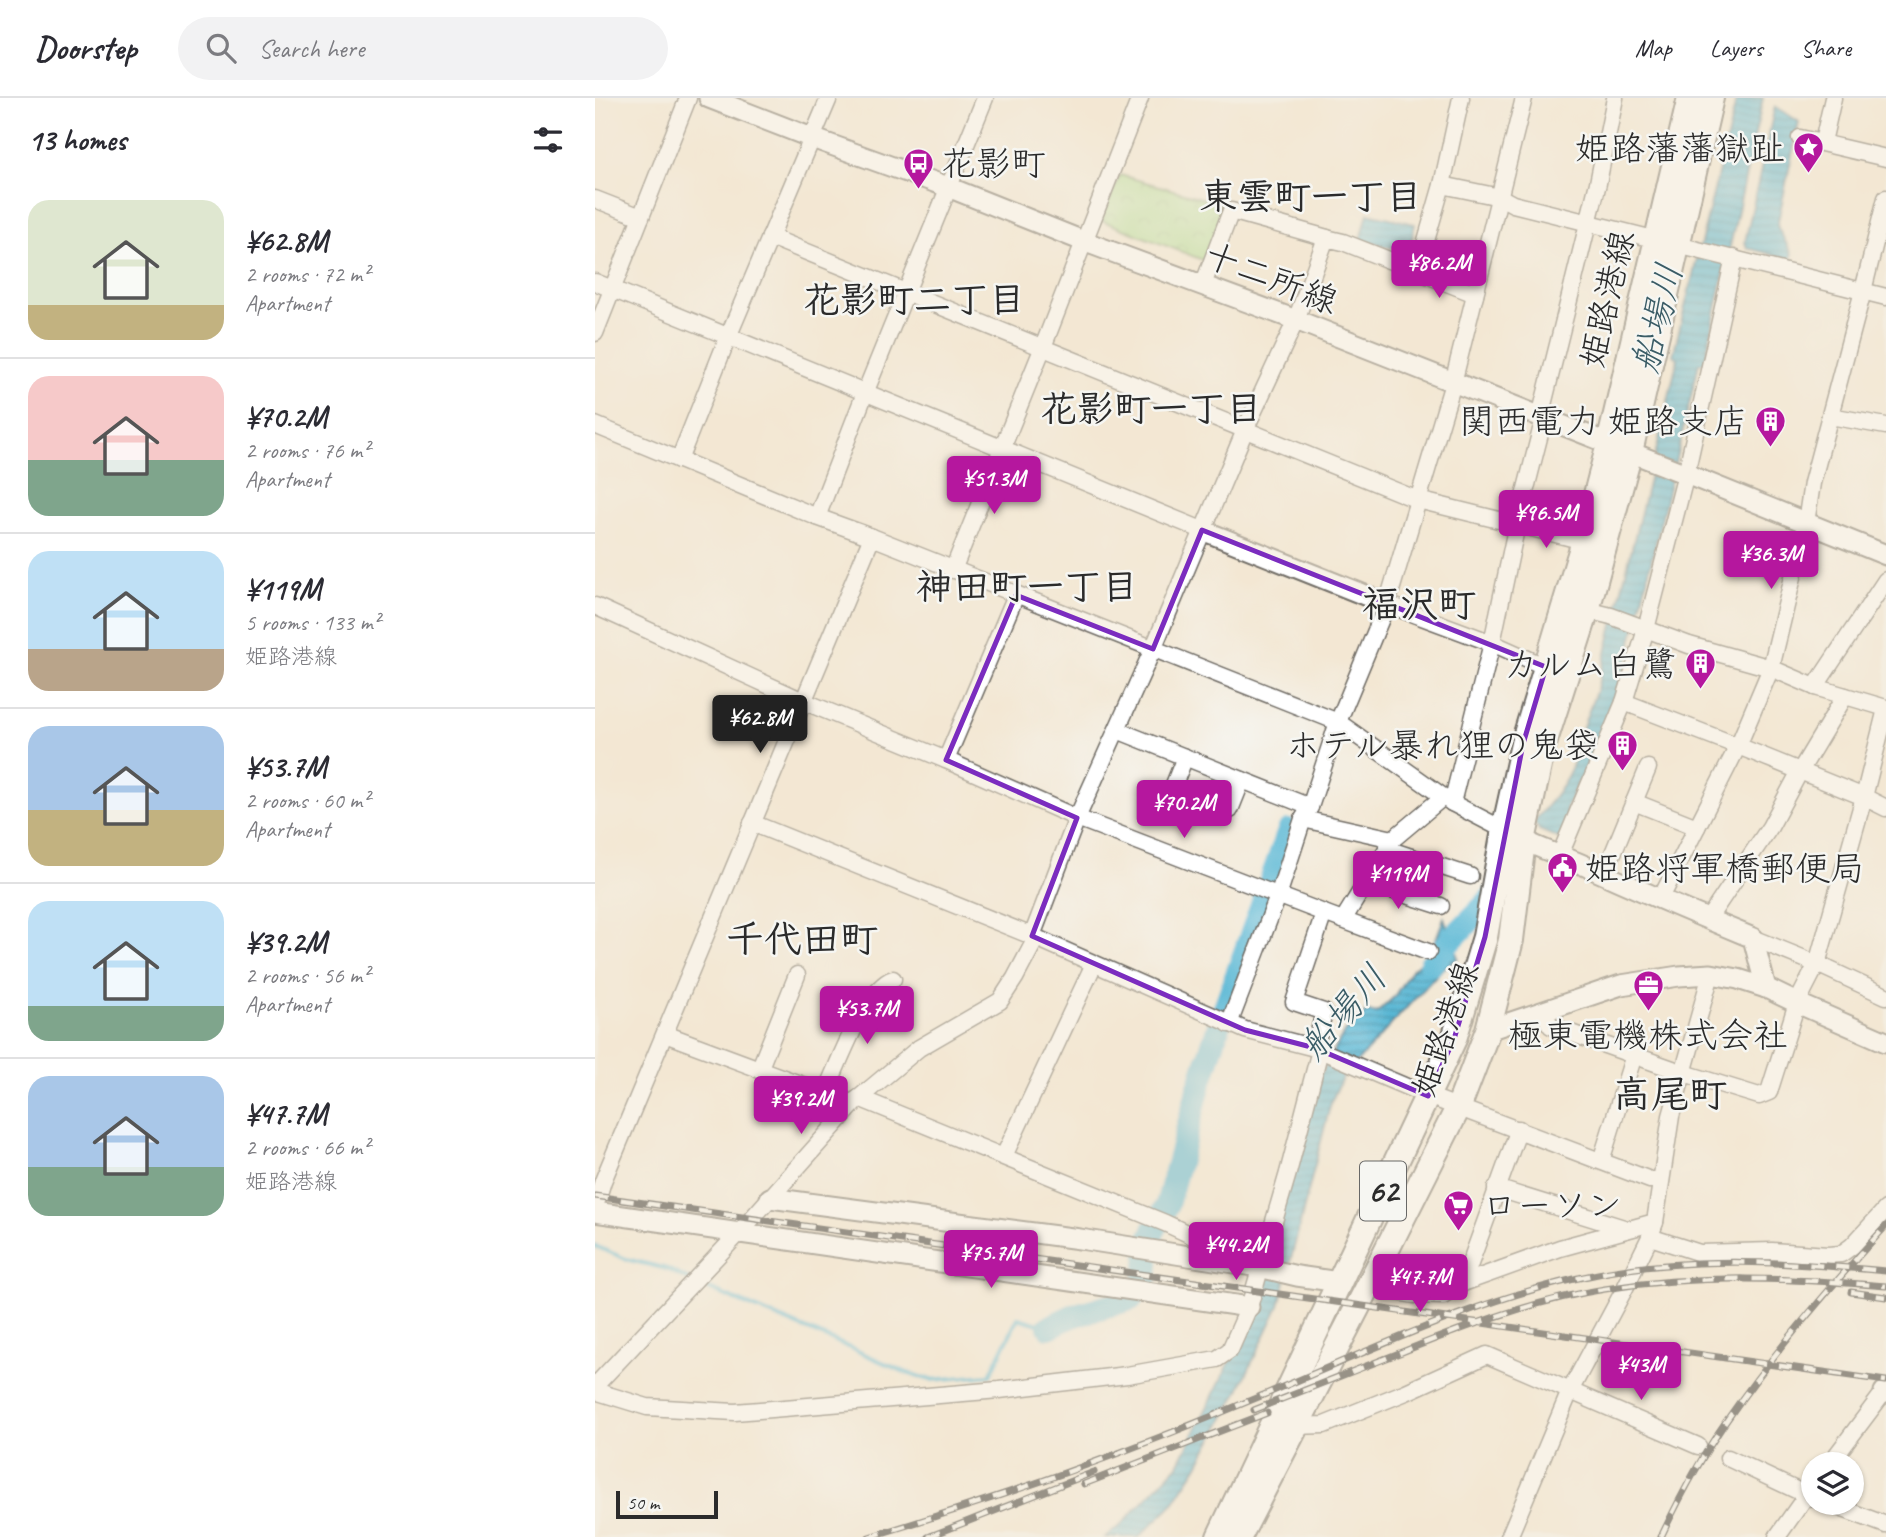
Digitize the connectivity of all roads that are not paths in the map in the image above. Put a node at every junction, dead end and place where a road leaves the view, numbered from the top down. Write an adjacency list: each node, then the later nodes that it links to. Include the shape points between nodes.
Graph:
1 (688, 98): 21 (street)
2 (709, 98): 12 (street, 十二所線)
3 (829, 98): 12 (street)
4 (985, 98): 17 (street)
5 (1140, 98): 25 (street)
6 (1461, 98): 16 (street)
7 (1524, 98): 18 (street)
8 (1615, 98): 22 (street)
9 (1690, 98): 26 (main road, 姫路港線 / 62)
10 (1711, 98): 26 (main road, 姫路港線 / 62)
11 (1833, 98): 14 (street)
12 (812, 138): 17 (street, 十二所線); 23 (street)
13 (1800, 138): 14 (street)
14 (1823, 142): 15 (street)
15 (1886, 158)
16 (1442, 185): 18 (street); 28 (street)
17 (949, 187): 25 (street, 十二所線); 33 (street)
18 (1500, 197): 22 (street); 34 (street)
19 (1886, 198): 32 (street)
20 (595, 199): 21 (street)
21 (641, 217): 31 (street)
22 (1588, 222): 26 (street); 43 (street)
23 (770, 237): 33 (street); 38 (street)
24 (1327, 238): 28 (street); 30 (street, via 1231,211); 36 (street)
25 (1083, 241): 30 (street, 十二所線); 39 (street)
26 (1677, 244): 27 (street); 48 (main road, 姫路港線 / 62)
27 (1734, 258): 32 (street); 50 (street)
28 (1417, 272): 34 (street)
29 (595, 282): 31 (street)
30 (1203, 285): 36 (street, 十二所線)
31 (612, 289): 37 (street); 38 (street)
32 (1863, 291): 35 (street); 42 (street)
33 (907, 292): 39 (street); 41 (street)
34 (1475, 294): 40 (street)
35 (1886, 297)
36 (1296, 320): 40 (street, 十二所線); 46 (street)
37 (595, 333)
38 (728, 337): 41 (street); 49 (street)
39 (1042, 347): 46 (street); 47 (street)
40 (1454, 383): 43 (street, 十二所線); 51 (street)
41 (865, 393): 47 (street); 52 (street)
42 (1830, 416): 45 (street); 53 (street, via 1811,483)
43 (1542, 418): 48 (street, 十二所線); 54 (street)
44 (595, 425): 49 (street)
45 (1886, 426)
46 (1245, 430): 51 (street); 55 (street)
47 (1002, 449): 55 (street); 59 (street)
48 (1629, 452): 50 (street, 十二所線); 57 (main road, 姫路港線 / 62); 64 (main road, 姫路港線 / 62)
49 (679, 460): 52 (street)
50 (1686, 474): 53 (street, 十二所線); 65 (street)
51 (1418, 500): 54 (street); 62 (street)
52 (817, 517): 56 (street)
53 (1806, 523): 58 (street, 十二所線); 69 (street)
54 (1517, 524): 57 (street); 66 (street)
55 (1202, 530): 62 (street); 67 (street)
56 (872, 537): 59 (street); 72 (street)
57 (1584, 541): 68 (main road, 姫路港線 / 62)
58 (1886, 555)
59 (953, 570): 61 (street)
60 (1886, 580): 70 (street)
61 (1016, 595): 67 (street); 79 (street)
62 (1387, 604): 66 (street); 75 (street)
63 (595, 606): 72 (street)
64 (1587, 610): 65 (street); 91 (main road, 姫路港線 / 62)
65 (1646, 629): 69 (street); 73 (street)
66 (1492, 643): 68 (street); 84 (street)
67 (1153, 649): 75 (street); 76 (street)
68 (1546, 667): 91 (main road, 姫路港線 / 62, via 1523,744)
69 (1771, 668): 70 (street); 77 (street)
70 (1815, 687): 71 (street)
71 (1845, 696): 74 (street); 81 (street)
72 (803, 701): 79 (street); 89 (street)
73 (1624, 702): 77 (street); 93 (street)
74 (1886, 709): 83 (street)
75 (1338, 722): 84 (street); 87 (street)
76 (1117, 730): 78 (street); 88 (street)
77 (1738, 746): 81 (street); 90 (street)
78 (1185, 757): 82 (street); 82 (street, via 1173,786 1230,810)
79 (946, 760): 88 (street)
80 (1648, 768): 85 (street)
81 (1800, 771): 83 (street); 101 (street, via 1770,827)
82 (1243, 780): 87 (street)
83 (1864, 797): 86 (street); 107 (street)
84 (1447, 800): 91 (street); 92 (street)
85 (1634, 802): 90 (street); 94 (street)
86 (1886, 808)
87 (1306, 813): 92 (street); 97 (street)
88 (1077, 818): 97 (street); 103 (street)
89 (752, 823): 103 (street); 117 (street)
90 (1697, 827): 98 (street)
91 (1513, 835): 93 (street); 116 (main road, 姫路港線 / 62, via 1511,940); 124 (main road, 姫路港線 / 62, via 1454,1039)
92 (1390, 844): 95 (street); 96 (street)
93 (1560, 855): 94 (street)
94 (1604, 875): 98 (street)
95 (1471, 876)
96 (1366, 882): 99 (street); 102 (street)
97 (1278, 896): 100 (street); 115 (street)
98 (1660, 900): 101 (street)
99 (1441, 906)
100 (1324, 914): 102 (street); 119 (street, via 1294,1002 1324,1012)
101 (1708, 919): 104 (street)
102 (1343, 920): 105 (street)
103 (1032, 936): 106 (street); 125 (street, via 1033,944 1000,1001 919,1048)
104 (1753, 938): 107 (street); 111 (street)
105 (1428, 952)
106 (1094, 964): 115 (street); 128 (street)
107 (1817, 964): 112 (street); 113 (street)
108 (1711, 974): 111 (street); 114 (street, via 1621,985); 122 (street)
109 (797, 975): 121 (street)
110 (893, 979): 123 (street, via 869,999)
111 (1766, 988): 113 (street)
112 (1886, 996)
113 (1797, 1003): 118 (street); 122 (street, via 1769,1092 1759,1096)
114 (1543, 1012): 116 (street); 120 (street, via 1551,1026)
115 (1229, 1024): 119 (street)
116 (1487, 1030): 126 (main road, 姫路港線 / 62)
117 (665, 1034): 121 (street); 134 (street)
118 (1886, 1042)
119 (1320, 1050): 124 (street); 138 (street)
120 (1634, 1055): 122 (street); 129 (street)
121 (759, 1070): 123 (street)
122 (1684, 1073): 130 (street, via 1671,1116)
123 (825, 1093): 125 (street, via 851,1102)
124 (1428, 1096): 126 (street); 139 (main road, 姫路港線 / 62)
125 (859, 1098): 128 (street); 132 (street)
126 (1459, 1106): 127 (street); 141 (main road, 姫路港線 / 62)
127 (1519, 1129): 129 (street); 131 (street)
128 (1004, 1156): 138 (street)
129 (1601, 1161): 130 (street)
130 (1661, 1180): 136 (street)
131 (1496, 1188): 135 (street); 140 (street)
132 (770, 1198): 137 (street); 138 (street)
133 (1886, 1209): 136 (street, via 1841,1254 1700,1253)
134 (595, 1210): 137 (street)
135 (1627, 1229): 136 (street); 140 (street)
136 (1653, 1230): 144 (street)
137 (739, 1233): 142 (street); 143 (street)
138 (1261, 1267): 139 (street); 142 (street)
139 (1339, 1282): 154 (main road, 姫路港線 / 62)
140 (1463, 1283): 141 (street, via 1443,1296)
141 (1368, 1287): 146 (main road, 姫路港線 / 62)
142 (1249, 1307): 143 (street, via 1230,1350 1217,1359 1127,1376 735,1412 647,1407)
143 (595, 1389)
144 (1570, 1391): 146 (street, via 1487,1355 1324,1424); 147 (street); 156 (street)
145 (1885, 1392): 148 (street)
146 (1296, 1426): 155 (main road, 姫路港線 / 62)
147 (1698, 1446)
148 (1839, 1452)
149 (1728, 1458): 150 (street)
150 (1801, 1489)
151 (1801, 1506): 157 (street)
152 (1859, 1515): 153 (street)
153 (1886, 1525)
154 (1219, 1537)
155 (1239, 1537)
156 (1509, 1537)
157 (1777, 1537)

